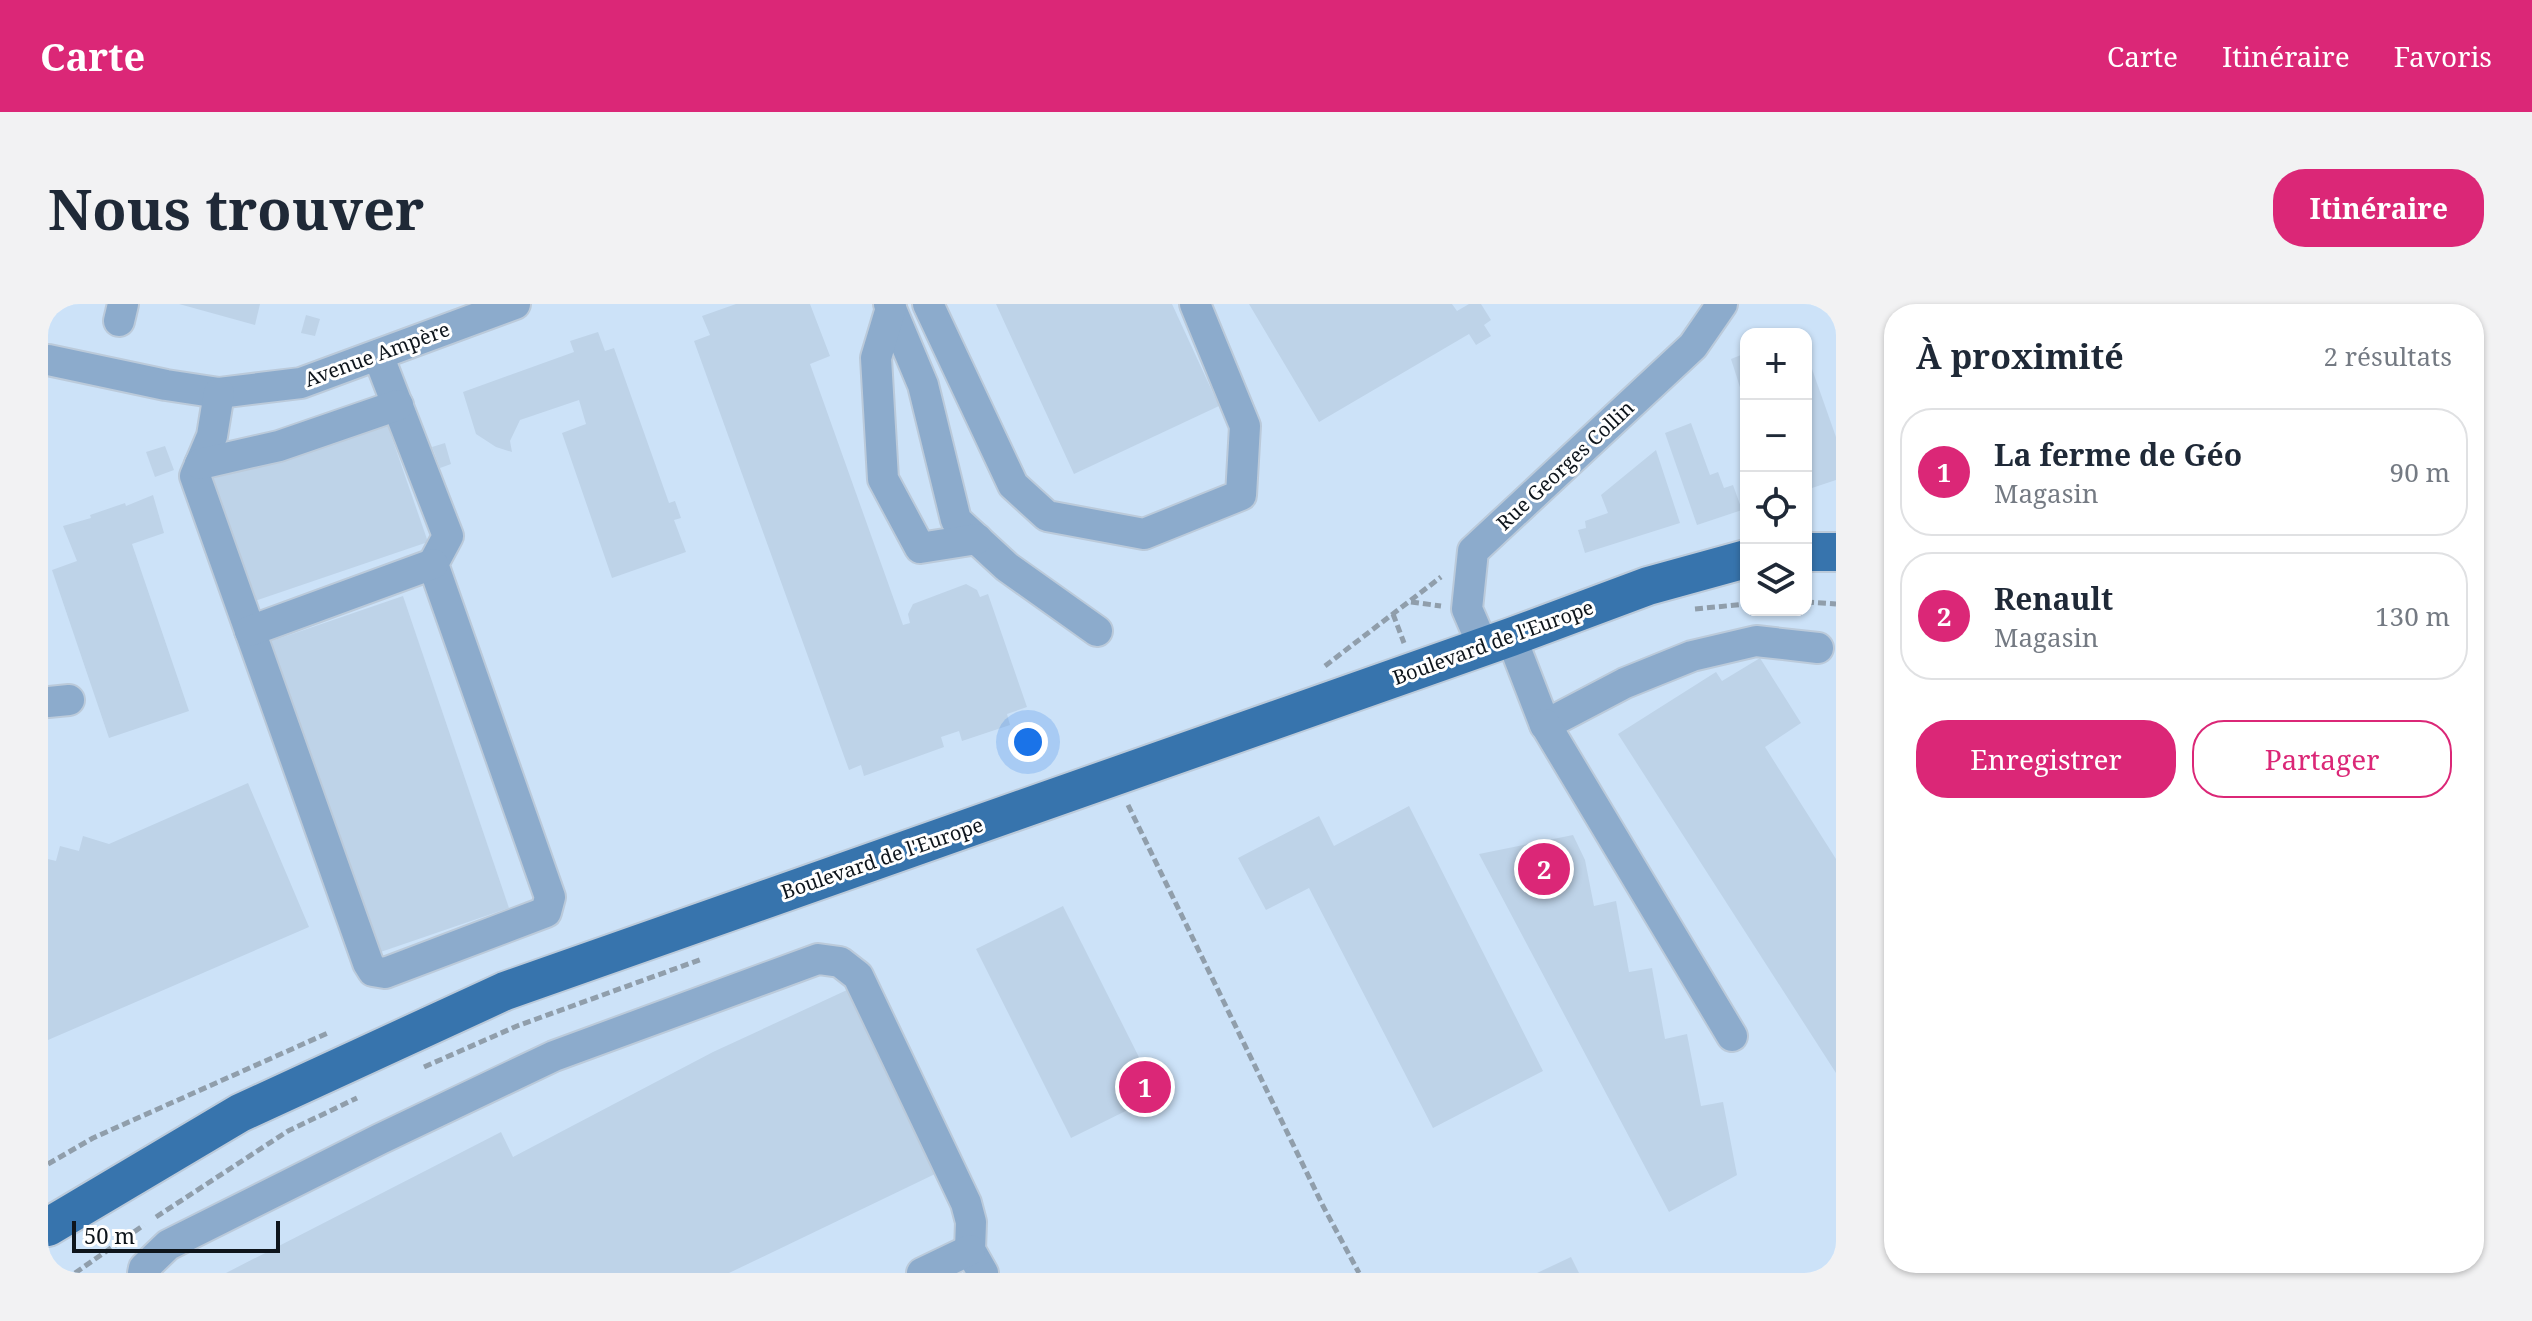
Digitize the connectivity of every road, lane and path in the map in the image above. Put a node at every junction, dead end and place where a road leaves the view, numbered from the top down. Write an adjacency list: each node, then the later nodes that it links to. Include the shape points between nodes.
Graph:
1 (515, 304): 6 (street, Avenue Ampère)
2 (928, 304): 3 (street, via 1013,485 1047,516 1144,534 1241,495 1245,426)
3 (1195, 304)
4 (1722, 304): 22 (street, Rue Georges Collin, via 1693,346 1473,551 1467,609)
5 (890, 306): 11 (street, via 923,385 956,520); 11 (street, via 876,358 883,479 920,548)
6 (378, 355): 8 (street, Avenue Ampère, via 301,383); 9 (street)
7 (48, 360): 8 (street, Avenue Ampère)
8 (219, 393): 10 (street, via 212,436)
9 (398, 405): 10 (street, via 279,446); 15 (street, via 448,536)
10 (200, 464): 20 (street, via 195,476)
11 (977, 539): 21 (street)
12 (1812, 552): 13 (main road)
13 (1836, 552)
14 (1740, 561): 22 (main road, Boulevard de l'Europe, via 1648,586)
15 (433, 564): 20 (street); 20 (street, via 550,904 546,912 385,973 373,971 368,963)
16 (1812, 602): 17 (path)
17 (1836, 604)
18 (1740, 605): 19 (path)
19 (1690, 610)
20 (250, 631)
21 (1097, 631)
22 (1497, 642): 24 (street, Rue Georges Collin); 30 (main road, Boulevard de l'Europe, via 505,991 240,1113)
23 (1818, 648): 24 (street, via 1756,641 1692,656)
24 (1545, 724): 27 (street, Rue Georges Collin)
25 (1142, 799): 35 (path, via 1127,804)
26 (711, 956): 28 (path, via 517,1026)
27 (1732, 1036)
28 (421, 1069)
29 (367, 1094): 32 (path, via 288,1131)
30 (48, 1227)
31 (976, 1261): 33 (street, via 966,1203 858,976 840,962 818,959 554,1056 168,1245); 34 (street)
32 (75, 1273)
33 (143, 1273)
34 (922, 1273)
35 (1359, 1273)

